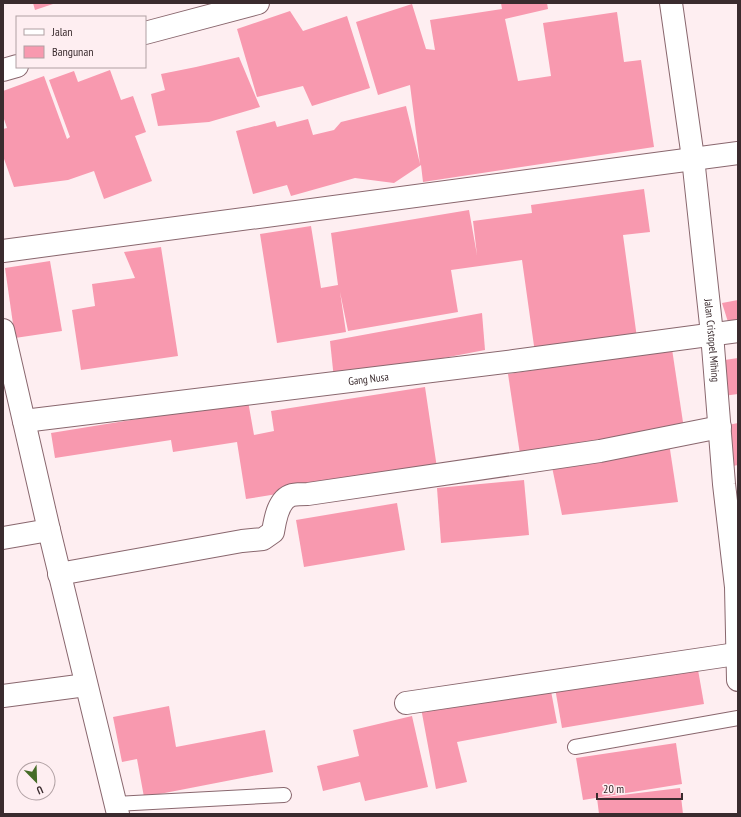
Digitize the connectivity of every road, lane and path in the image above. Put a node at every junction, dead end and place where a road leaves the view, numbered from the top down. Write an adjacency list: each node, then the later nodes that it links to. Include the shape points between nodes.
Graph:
1 (258, 3): 3 (street)
2 (672, 3): 7 (street, Jalan Cristopel Mihing)
3 (146, 33)
4 (16, 66): 5 (street)
5 (3, 70)
6 (738, 153): 7 (street)
7 (693, 158): 8 (street); 11 (street, Jalan Cristopel Mihing)
8 (3, 251)
9 (3, 330): 12 (street)
10 (738, 331): 11 (street, Gang Nusa)
11 (712, 334): 13 (street, Gang Nusa); 14 (street, Jalan Cristopel Mihing)
12 (9, 385): 13 (street)
13 (24, 421): 16 (street)
14 (720, 427): 15 (street, Jalan Cristopel Mihing); 18 (street, via 600,450 291,496 282,502 276,514 273,532 263,539)
15 (731, 483): 19 (street, Jalan Cristopel Mihing)
16 (49, 530): 17 (street); 18 (street)
17 (3, 538)
18 (59, 574): 22 (street)
19 (737, 587): 20 (street, Jalan Cristopel Mihing)
20 (736, 654): 21 (street, Jalan Cristopel Mihing); 24 (street)
21 (738, 680)
22 (86, 685): 23 (street); 28 (street)
23 (3, 696)
24 (406, 703)
25 (738, 718): 26 (lane)
26 (576, 746)
27 (284, 795): 28 (lane)
28 (116, 809)

